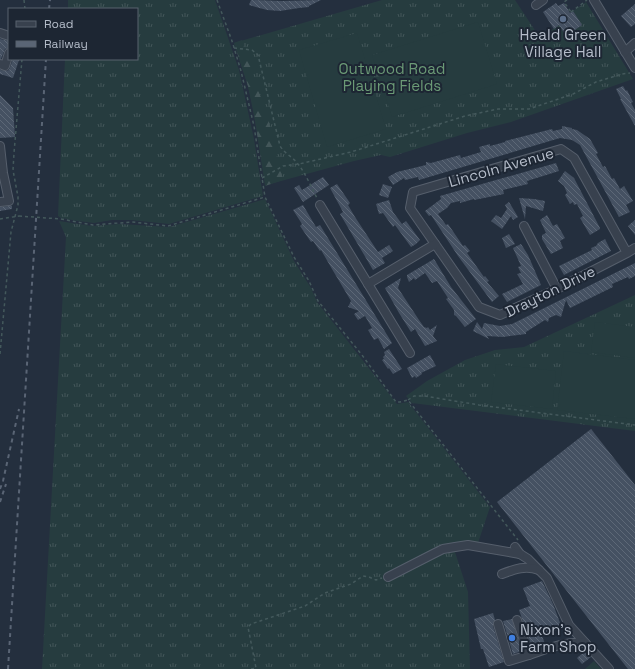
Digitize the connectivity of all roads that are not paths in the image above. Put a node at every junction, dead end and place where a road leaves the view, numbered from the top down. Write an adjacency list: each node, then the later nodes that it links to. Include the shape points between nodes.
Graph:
1 (594, 0): 3 (street)
2 (635, 43): 3 (street)
3 (626, 52): 6 (street)
4 (8, 57): 5 (street, via 5,66)
5 (0, 64)
6 (635, 68)
7 (0, 146): 8 (street)
8 (2, 175): 10 (street, via 9,201)
9 (413, 192): 13 (street, Drayton Drive, via 410,208); 15 (street, Lincoln Avenue, via 561,149 574,158)
10 (0, 202)
11 (320, 205): 16 (street)
12 (524, 226): 17 (street)
13 (435, 244): 16 (street); 17 (street, Drayton Drive, via 479,307 500,315)
14 (635, 248): 15 (street, Drayton Drive)
15 (627, 253): 17 (street, Drayton Drive)
16 (368, 284): 18 (street)
17 (557, 289)
18 (410, 353)
19 (518, 545): 20 (street)
20 (520, 554): 21 (street); 23 (street, via 468,545 455,546 443,549)
21 (541, 571): 22 (street, via 524,567); 26 (street, via 547,578 569,625)
22 (502, 574)
23 (388, 577)
24 (517, 620): 27 (street)
25 (498, 624): 27 (street, via 509,661)
26 (585, 643): 27 (street, via 563,644); 28 (street)
27 (529, 655)
28 (609, 669)

